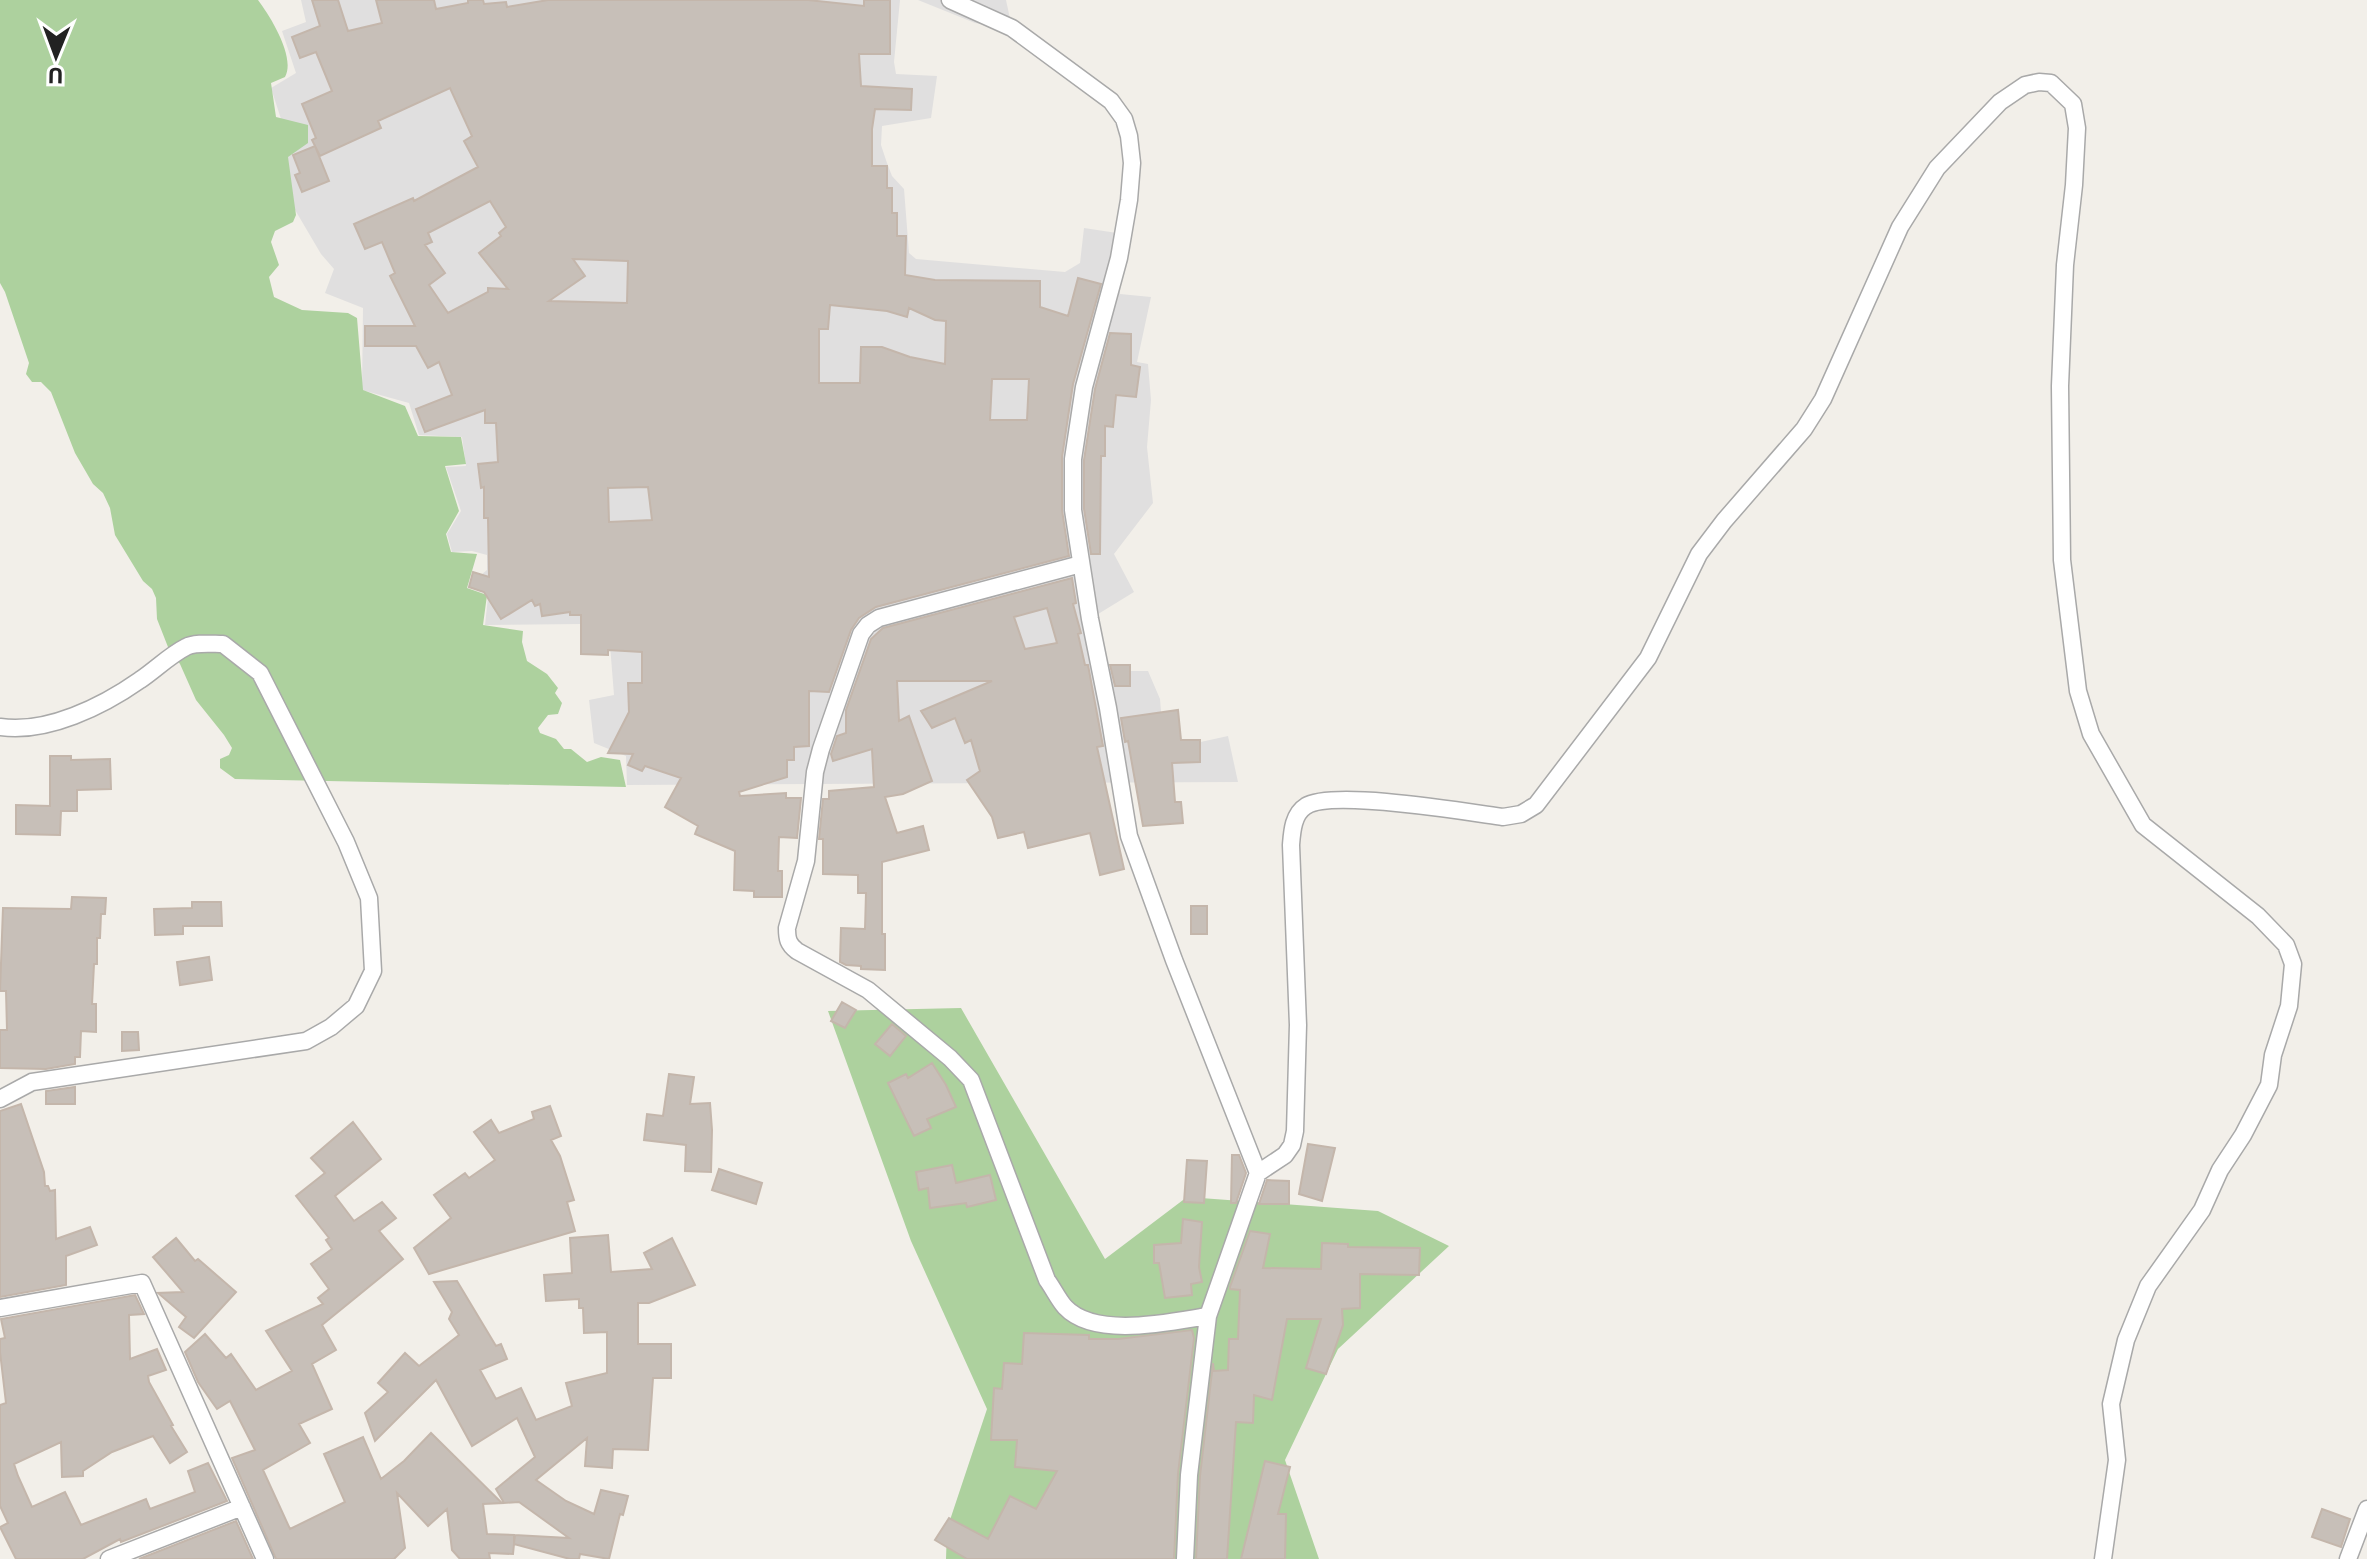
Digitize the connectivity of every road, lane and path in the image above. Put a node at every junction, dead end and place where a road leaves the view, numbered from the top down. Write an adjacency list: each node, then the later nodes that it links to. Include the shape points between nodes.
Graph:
1 (950, 0): 2 (street, via 1012,28 1111,101 1129,136 1129,200 1119,258 1084,387 1073,459)
2 (1081, 564): 5 (street, via 1129,836); 7 (street, via 879,618 864,629 815,772 806,861 787,938 797,951 868,990 971,1080 1047,1280 1066,1309 1116,1326)
3 (0, 727): 4 (street, via 50,723 94,707 187,646 223,644 260,673 346,842 369,898 373,971 356,1006 306,1041 32,1082)
4 (0, 1099)
5 (1258, 1173): 7 (street); 13 (street, via 1285,1155 1295,1131 1298,1025 1291,845 1297,816 1317,802 1360,799 1503,817 1536,805 1648,658 1699,554 1823,399 1900,227 1937,168 2000,102 2025,85 2051,83 2073,104 2077,128 2060,386 2062,560 2078,691 2091,734 2143,825 2258,916 2286,945 2293,964 2289,1006 2269,1085 2202,1210 2148,1286 2126,1340 2111,1404 2117,1460)
6 (0, 1308): 8 (street, via 142,1283)
7 (1208, 1316): 12 (street)
8 (242, 1507): 10 (street); 11 (street)
9 (2367, 1509): 14 (street)
10 (109, 1559)
11 (265, 1559)
12 (1185, 1559)
13 (2103, 1559)
14 (2348, 1559)

